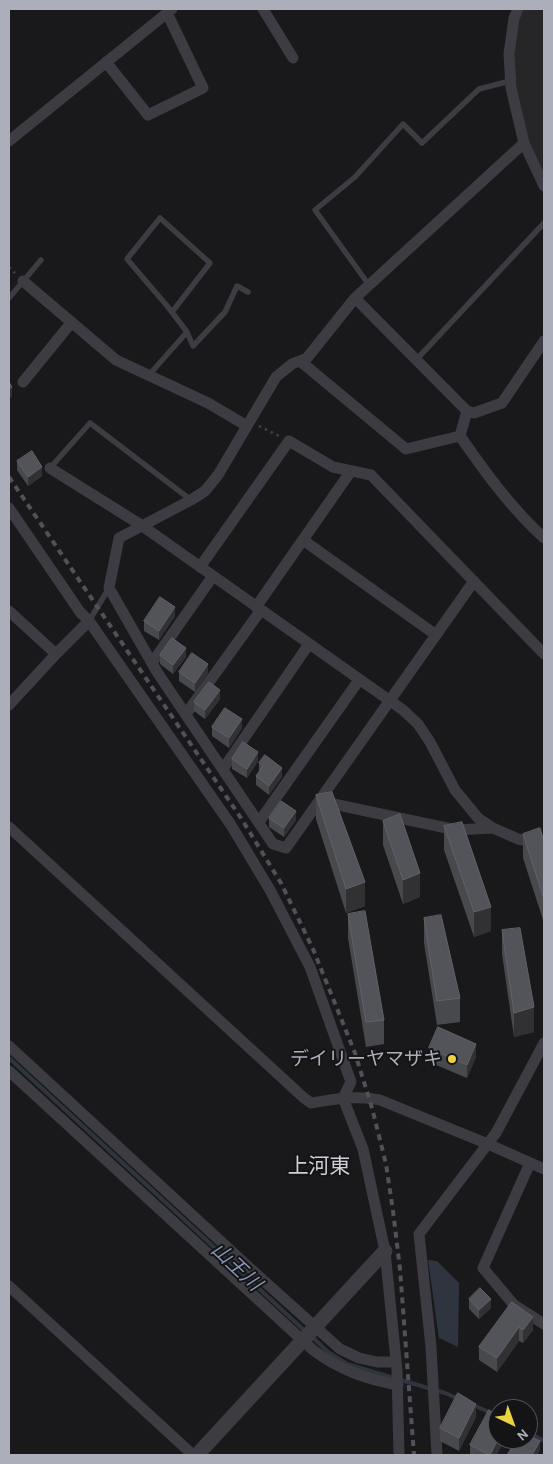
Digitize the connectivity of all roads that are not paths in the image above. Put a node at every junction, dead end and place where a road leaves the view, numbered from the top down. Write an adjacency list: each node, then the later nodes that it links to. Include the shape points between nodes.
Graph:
1 (263, 9): 4 (street)
2 (518, 9): 6 (street, via 509,54)
3 (170, 11): 5 (street); 5 (street, via 203,88 148,115)
4 (293, 58)
5 (106, 62): 7 (street)
6 (510, 81): 8 (street); 13 (lane, via 480,89 422,143 403,124 355,177 315,210)
7 (9, 141)
8 (524, 143): 9 (street); 13 (street)
9 (544, 186)
10 (544, 223): 21 (lane)
11 (41, 260): 12 (lane)
12 (23, 281): 15 (lane); 18 (street)
13 (369, 285): 16 (street)
14 (248, 292): 19 (lane, via 237,286 225,312 193,346)
15 (9, 298)
16 (355, 298): 21 (street); 22 (street, via 306,358)
17 (172, 312): 17 (lane, via 127,259 160,218 210,263); 19 (lane)
18 (72, 322): 23 (street, via 116,360); 24 (street)
19 (187, 332): 23 (lane)
20 (544, 341): 25 (street, via 502,403 474,413)
21 (416, 360): 25 (street)
22 (300, 361): 26 (street, via 276,377); 27 (street, via 406,449)
23 (149, 375): 26 (street)
24 (23, 382)
25 (466, 411): 27 (street)
26 (248, 424): 30 (street, via 218,474 205,490)
27 (460, 436): 33 (street, via 497,488)
28 (50, 468): 30 (lane, via 90,423); 32 (street)
29 (351, 471): 34 (street); 35 (street, via 333,467 289,441); 37 (street, via 371,475)
30 (191, 500): 32 (street)
31 (9, 508): 41 (street)
32 (141, 525): 35 (street); 38 (street, via 119,538)
33 (544, 538)
34 (303, 540): 39 (street); 42 (street)
35 (200, 567): 36 (street)
36 (213, 576): 39 (street); 46 (street)
37 (474, 581): 42 (street); 45 (street)
38 (108, 588): 41 (lane); 46 (street)
39 (259, 608): 43 (street); 50 (street)
40 (9, 611): 44 (street)
41 (89, 621): 44 (street); 60 (street, via 231,825 270,890 310,967 351,1082)
42 (436, 635): 48 (street)
43 (309, 644): 47 (street); 51 (street)
44 (56, 654): 49 (street)
45 (544, 654)
46 (152, 663): 50 (street)
47 (359, 680): 48 (street); 53 (street)
48 (390, 702): 52 (street); 55 (street, via 418,724 455,790 478,818)
49 (9, 706)
50 (186, 714): 51 (street)
51 (223, 769): 53 (street)
52 (319, 801): 53 (street, via 286,848 273,844); 55 (street, via 456,830)
53 (258, 822)
54 (9, 827): 60 (street, via 304,1098 311,1103)
55 (493, 828): 56 (street, via 518,839)
56 (544, 844)
57 (544, 1043): 61 (street)
58 (9, 1046): 67 (street)
59 (9, 1071): 68 (street)
60 (343, 1098): 61 (street, via 380,1100); 64 (street, via 363,1149)
61 (488, 1144): 62 (street); 72 (street, via 419,1234 431,1346)
62 (530, 1163): 63 (street); 66 (street, via 483,1268 514,1305)
63 (544, 1169)
64 (385, 1251): 67 (street); 69 (street)
65 (9, 1286): 70 (street)
66 (544, 1324)
67 (314, 1327): 68 (street); 69 (street, via 340,1349 377,1362)
68 (303, 1339): 69 (street, via 323,1358 369,1379); 70 (street)
69 (397, 1375): 71 (street)
70 (195, 1455)
71 (399, 1455)
72 (437, 1455)

